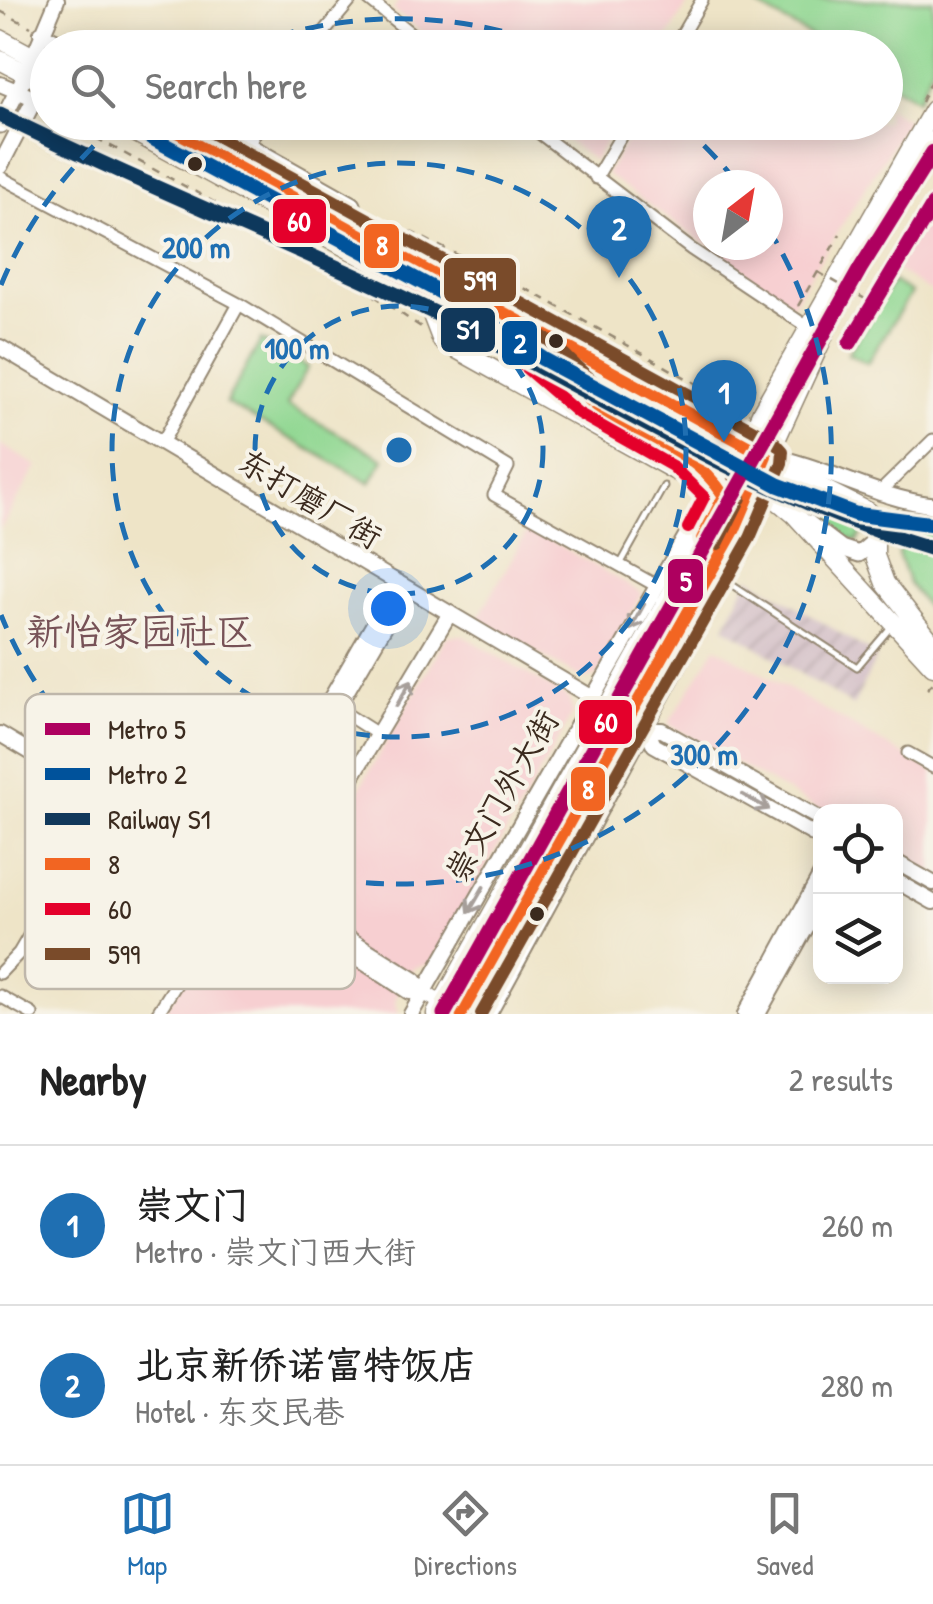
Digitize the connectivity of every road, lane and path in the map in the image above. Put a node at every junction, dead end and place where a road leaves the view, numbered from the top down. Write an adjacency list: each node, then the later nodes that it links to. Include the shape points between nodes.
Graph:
1 (57, 0): 9 (street)
2 (351, 0): 10 (street)
3 (368, 0): 7 (street)
4 (392, 0): 7 (street)
5 (702, 0): 12 (street)
6 (0, 10): 8 (path)
7 (385, 13): 11 (street)
8 (37, 30)
9 (43, 30)
10 (326, 30)
11 (407, 30)
12 (684, 30)
13 (0, 38): 15 (main road)
14 (0, 60): 16 (main road)
15 (30, 74)
16 (30, 79)
17 (30, 83): 18 (street)
18 (0, 84)
19 (30, 91): 22 (main road)
20 (30, 99): 32 (main road)
21 (933, 110): 45 (main road, 崇文门外大街)
22 (0, 125)
23 (100, 140): 47 (path, via 321,260)
24 (147, 140): 41 (main road)
25 (187, 140): 33 (main road)
26 (242, 140): 31 (street)
27 (251, 140): 31 (street)
28 (548, 140): 35 (street)
29 (618, 140): 35 (street)
30 (933, 141): 56 (main road, via 829,324)
31 (249, 144): 33 (street); 36 (street)
32 (0, 166)
33 (236, 167): 38 (main road)
34 (0, 177): 44 (street)
35 (596, 178): 45 (street)
36 (353, 204): 38 (street); 52 (path, via 468,258)
37 (840, 234): 39 (path)
38 (367, 238): 55 (main road)
39 (818, 272): 42 (path); 43 (path, bridge)
40 (877, 282): 43 (path)
41 (422, 290): 47 (main road); 49 (main road)
42 (807, 291)
43 (866, 300): 46 (path)
44 (239, 304): 54 (street); 67 (street, via 508,466 494,495)
45 (809, 328): 52 (main road, 崇文门外大街)
46 (846, 335)
47 (442, 341): 64 (main road, via 690,478)
48 (0, 348): 54 (street, 东打磨厂街)
49 (552, 360): 57 (main road); 61 (main road, via 584,396 704,467)
50 (724, 386): 51 (path)
51 (746, 396)
52 (759, 417): 55 (main road, 崇文门外大街)
53 (933, 440): 60 (street)
54 (162, 442): 69 (street, 东打磨厂街)
55 (748, 446): 56 (main road); 57 (main road, 崇文门外大街)
56 (766, 456): 58 (main road); 60 (main road, via 802,462); 66 (main road, via 863,506 875,525)
57 (738, 468): 58 (main road); 61 (main road, 崇文门外大街)
58 (757, 482): 63 (main road); 68 (main road)
59 (664, 486): 67 (lane)
60 (879, 493): 62 (main road)
61 (724, 496): 64 (main road, 崇文门外大街)
62 (933, 505)
63 (794, 514): 66 (main road, via 850,553); 72 (main road)
64 (715, 515): 70 (street, 崇文门外大街, via 690,526); 78 (main road, 崇文门外大街)
65 (933, 520): 66 (main road, via 900,524)
66 (875, 541): 73 (main road, via 885,583)
67 (620, 566): 70 (street)
68 (718, 576): 72 (lane, via 857,666); 79 (main road); 81 (street)
69 (403, 585): 71 (street, 东打磨厂街); 77 (street)
70 (655, 585): 78 (street, 崇文门外大街, one-way to 78)
71 (450, 613): 78 (street, 东打磨厂街); 83 (street, one-way to 71)
72 (896, 622): 74 (main road)
73 (933, 644)
74 (933, 666)
75 (933, 683): 76 (path)
76 (927, 689)
77 (339, 694)
78 (600, 702): 101 (street, 崇文门外大街, one-way to 101); 103 (main road, 崇文门外大街)
79 (628, 718): 81 (main road); 107 (main road)
80 (355, 720): 83 (street)
81 (647, 730): 88 (street, via 662,730); 89 (street, one-way to 89, via 654,745); 108 (street)
82 (0, 734): 84 (street)
83 (379, 735): 87 (street)
84 (25, 749)
85 (908, 753): 86 (street)
86 (933, 767)
87 (355, 774)
88 (813, 816)
89 (813, 834)
90 (903, 866): 91 (street)
91 (933, 883)
92 (903, 884): 94 (street)
93 (813, 889): 109 (street)
94 (933, 902)
95 (813, 915): 110 (street)
96 (355, 942): 101 (street)
97 (25, 943): 99 (street)
98 (355, 957): 101 (street, via 409,992)
99 (0, 973)
100 (173, 989): 105 (street)
101 (423, 992): 103 (street); 106 (street, 崇文门外大街)
102 (0, 996): 104 (street)
103 (439, 1009): 107 (street)
104 (32, 1014)
105 (157, 1014)
106 (411, 1014)
107 (460, 1014)
108 (489, 1014)
109 (745, 1014)
110 (758, 1014)

